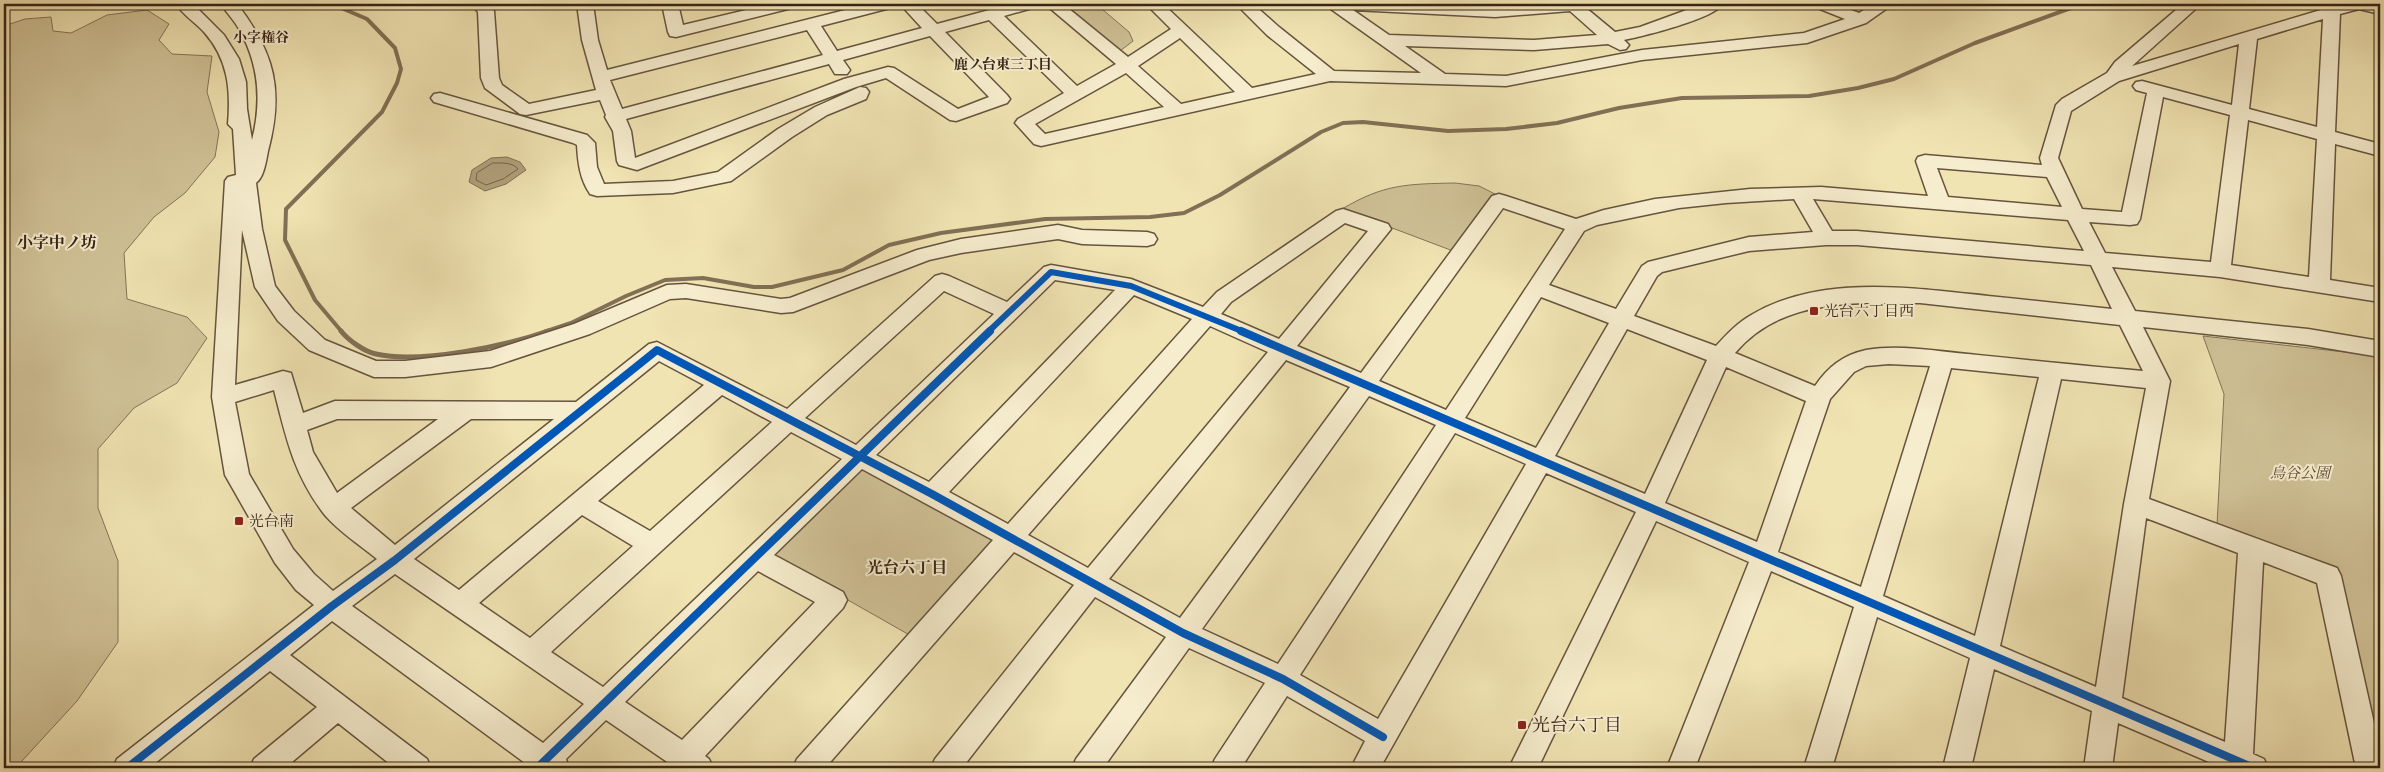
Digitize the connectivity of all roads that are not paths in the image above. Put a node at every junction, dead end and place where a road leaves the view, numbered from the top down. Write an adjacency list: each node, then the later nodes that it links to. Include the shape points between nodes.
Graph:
1 (184, 4): 42 (street, via 207,23 221,42 238,80)
2 (229, 4): 49 (street, via 264,60 269,92 263,139)
3 (479, 4): 37 (street, via 486,11 490,78 494,88 526,110)
4 (584, 4): 37 (street)
5 (670, 4): 19 (street, via 676,32)
6 (790, 4): 19 (street)
7 (888, 4): 24 (street)
8 (908, 4): 25 (street)
9 (1030, 4): 22 (street)
10 (1053, 4): 32 (street)
11 (1154, 4): 26 (street)
12 (1244, 4): 33 (street)
13 (1334, 4): 18 (street, via 1495,12); 29 (street)
14 (1715, 4): 28 (street, via 1664,26)
15 (1821, 4): 23 (street)
16 (1885, 4): 23 (street)
17 (2193, 4): 34 (street, via 2121,66)
18 (1576, 5): 28 (street)
19 (748, 9)
20 (2380, 9): 21 (street, via 2359,4)
21 (2332, 11): 27 (street); 46 (street)
22 (992, 14): 25 (street); 40 (street)
23 (1860, 19): 31 (street, via 1807,38)
24 (811, 23): 30 (street); 37 (street)
25 (933, 30): 30 (street); 36 (street, via 1000,99 956,116 888,72)
26 (1180, 31): 32 (street); 39 (street)
27 (2249, 36): 34 (street); 44 (street)
28 (1613, 39): 29 (street, via 1535,46); 31 (street)
29 (1384, 40): 35 (street)
30 (833, 57): 36 (street); 45 (street)
31 (1633, 57): 35 (street, via 1506,81)
32 (1127, 65): 40 (street); 43 (street)
33 (1330, 76): 35 (street); 39 (street)
34 (2114, 77): 38 (street); 48 (street, via 2062,109 2050,158)
35 (1439, 78)
36 (854, 82): 41 (street, via 860,95 814,116 766,144 724,177 673,187 596,190 588,167 586,143 580,138); 45 (street, via 638,164 626,161 622,131)
37 (603, 85): 45 (street)
38 (2156, 90): 44 (street); 52 (street, via 2130,219)
39 (1248, 94): 43 (street)
40 (1076, 95): 43 (street, via 1024,123 1041,140)
41 (440, 98)
42 (238, 109): 49 (street); 74 (street)
43 (1176, 109)
44 (2240, 112): 46 (street); 57 (street)
45 (614, 116)
46 (2327, 136): 47 (street); 58 (street)
47 (2380, 150)
48 (2054, 172): 51 (street, via 1925,161); 52 (street)
49 (247, 189): 55 (street, via 265,287 273,301 317,345 374,369 405,369 491,359 582,329 667,292 686,291 781,306 793,305 924,255 961,246 1058,232 1082,237)
50 (1800, 193): 51 (street); 53 (street, via 1716,197 1662,204 1590,219); 54 (street)
51 (1940, 203): 52 (street)
52 (2077, 215): 56 (street)
53 (1577, 226): 60 (street); 73 (street, via 1499,200)
54 (1826, 238): 56 (street); 65 (street, via 1749,244 1655,267 1649,271)
55 (1147, 239)
56 (2099, 260): 57 (street); 64 (street)
57 (2220, 270): 58 (street)
58 (2319, 284): 61 (street)
59 (1132, 286): 62 (street, via 1051,272); 63 (street); 83 (street)
60 (1538, 288): 65 (street); 79 (street)
61 (2380, 295)
62 (1009, 312): 78 (street, via 942,281); 81 (street)
63 (1206, 316): 67 (street); 67 (street, via 1224,297 1343,215 1381,229); 88 (street)
64 (2128, 319): 66 (street, via 2308,337); 68 (street, via 1920,296 1829,298 1770,313 1731,340); 71 (street)
65 (1621, 320): 68 (street); 82 (street)
66 (2380, 349)
67 (1283, 350): 73 (street); 94 (street)
68 (1720, 356): 75 (street); 86 (street)
69 (1943, 359): 70 (street); 75 (street, via 1871,355 1846,365 1830,380); 95 (street)
70 (2052, 371): 71 (street); 99 (street)
71 (2159, 381): 85 (street)
72 (720, 384): 77 (street, via 657,350); 78 (street); 84 (street)
73 (1365, 384): 79 (street); 98 (street)
74 (223, 397): 80 (street, via 283,379); 97 (street, via 237,475 284,556 305,582)
75 (1819, 397): 92 (street)
76 (468, 409): 77 (street); 80 (street, via 336,410); 87 (street)
77 (579, 411): 93 (street)
78 (787, 420): 81 (street); 89 (street)
79 (1451, 421): 82 (street); 102 (street)
80 (294, 426): 87 (street, via 301,452)
81 (860, 458): 83 (street); 91 (street)
82 (1541, 460): 86 (street); 106 (street)
83 (932, 494): 88 (street)
84 (581, 503): 89 (street); 96 (street)
85 (2136, 504): 90 (street); 104 (street)
86 (1651, 507): 92 (street); 118 (street)
87 (334, 508): 93 (street)
88 (1011, 539): 94 (street); 113 (street)
89 (651, 544): 100 (street)
90 (2251, 546): 110 (street); 123 (street, via 2328,576)
91 (756, 556): 103 (street); 107 (street, via 834,600)
92 (1764, 557): 95 (street); 119 (street)
93 (395, 560): 96 (street); 97 (street)
94 (1092, 582): 98 (street); 114 (street)
95 (1870, 602): 99 (street); 120 (street)
96 (460, 604): 100 (street)
97 (332, 606): 101 (street); 109 (street)
98 (1183, 633): 102 (street); 115 (street)
99 (1986, 652): 104 (street); 121 (street)
100 (531, 654): 103 (street)
101 (270, 655): 105 (street); 111 (street)
102 (1283, 680): 106 (street); 116 (street)
103 (604, 704): 107 (street); 109 (street)
104 (2108, 705): 110 (street); 122 (street)
105 (337, 706): 108 (street); 112 (street)
106 (1383, 737): 117 (street)
107 (692, 763)
108 (409, 766)
109 (546, 766)
110 (2243, 766)
111 (127, 768)
112 (264, 768)
113 (807, 768)
114 (945, 768)
115 (1086, 768)
116 (1225, 768)
117 (1366, 768)
118 (1523, 768)
119 (1681, 768)
120 (1818, 768)
121 (1957, 768)
122 (2098, 768)
123 (2370, 768)

